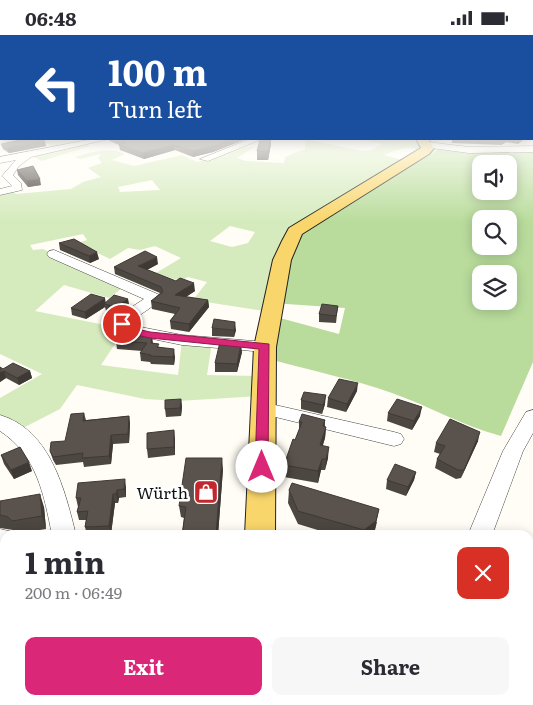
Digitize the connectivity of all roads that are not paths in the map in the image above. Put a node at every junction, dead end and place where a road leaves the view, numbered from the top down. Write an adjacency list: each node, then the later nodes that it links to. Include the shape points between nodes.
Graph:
1 (24, 159): 4 (street)
2 (414, 159): 7 (main road, via 295,231 282,260)
3 (3, 160): 4 (street)
4 (16, 164): 5 (street, via 7,176 18,188)
5 (0, 192)
6 (54, 254): 7 (street, via 155,298 124,319 125,329 174,339)
7 (265, 347): 8 (main road)
8 (262, 408): 11 (street); 13 (main road)
9 (533, 417): 14 (street, via 513,451)
10 (0, 422): 12 (street, via 17,431 32,445 52,481)
11 (394, 439)
12 (63, 530)
13 (260, 530)
14 (482, 530)

